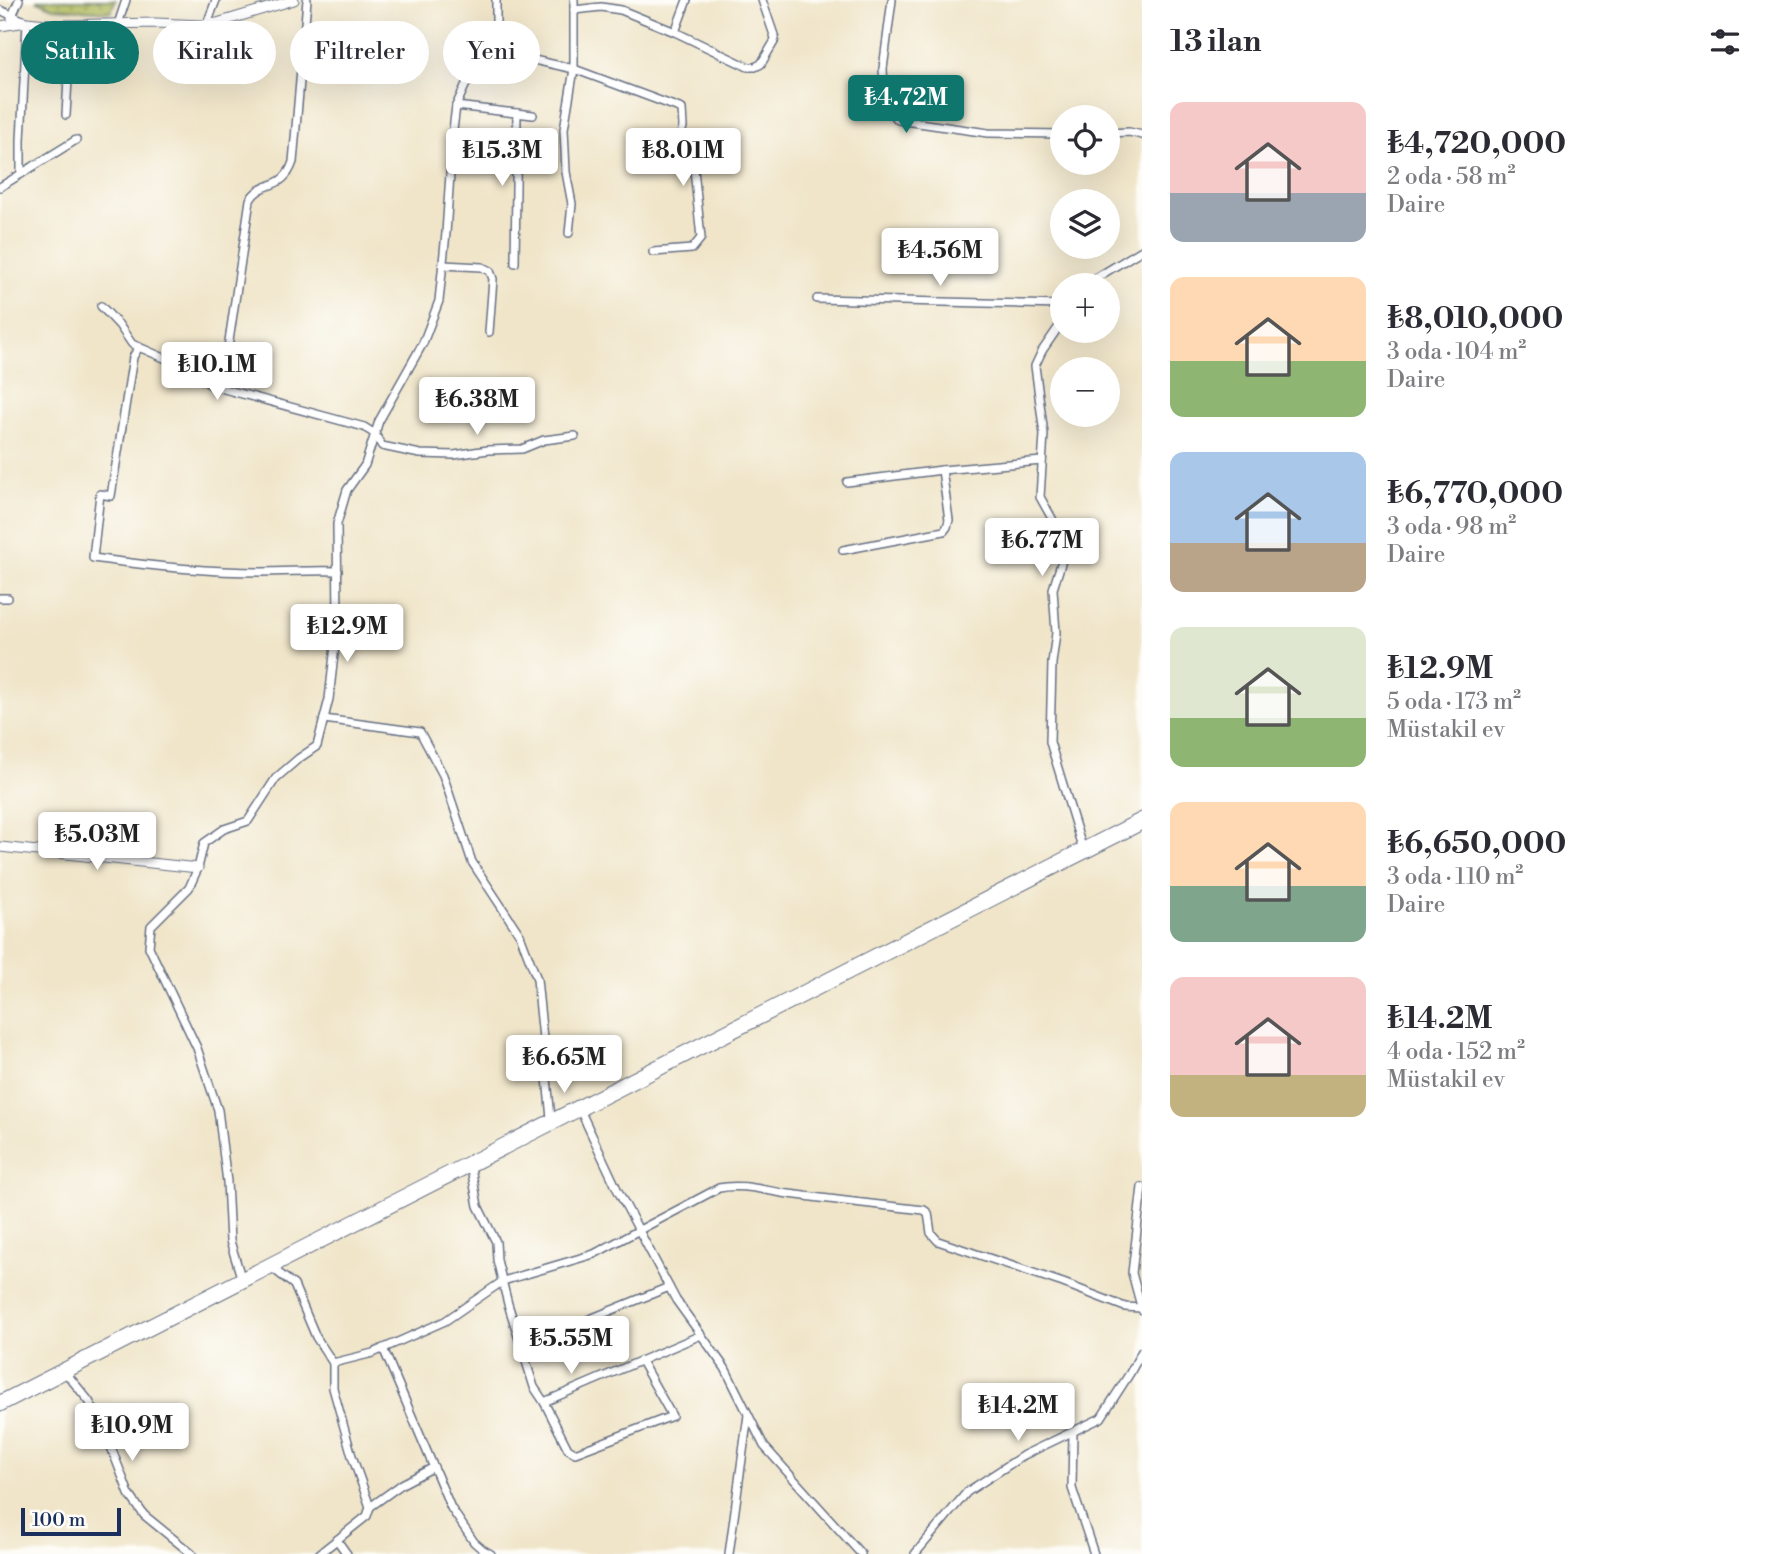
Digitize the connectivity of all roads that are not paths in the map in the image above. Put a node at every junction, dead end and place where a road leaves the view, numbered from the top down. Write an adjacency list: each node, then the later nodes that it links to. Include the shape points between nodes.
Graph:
1 (19, 0): 15 (street)
2 (125, 0): 17 (street)
3 (216, 0): 18 (street)
4 (294, 0): 19 (street)
5 (307, 0): 50 (street, via 293,162 283,180 257,191 250,200)
6 (496, 0): 20 (street)
7 (574, 0): 13 (street)
8 (624, 0): 14 (street)
9 (687, 0): 22 (street)
10 (762, 0): 22 (street, via 775,40 758,66 748,67)
11 (892, 0): 33 (street, via 883,69 885,105 898,120 988,133)
12 (0, 10): 15 (street)
13 (574, 10): 14 (street); 24 (street)
14 (621, 10): 22 (street)
15 (12, 14): 16 (street); 21 (street)
16 (25, 21)
17 (119, 21)
18 (208, 21)
19 (220, 21)
20 (496, 21)
21 (4, 26)
22 (675, 32)
23 (540, 61): 24 (street)
24 (574, 69): 38 (street, via 564,129 572,204); 40 (street, via 682,109 679,140 694,169 701,238 692,249)
25 (24, 84): 36 (street)
26 (68, 84): 30 (street)
27 (466, 84): 28 (street)
28 (456, 106): 29 (street); 42 (street)
29 (516, 113): 31 (street); 41 (street)
30 (66, 115)
31 (533, 115)
32 (1120, 132): 34 (street)
33 (1050, 134)
34 (1142, 135)
35 (76, 140): 36 (street)
36 (21, 174): 37 (street)
37 (0, 187)
38 (569, 233)
39 (1142, 250): 43 (street)
40 (653, 252)
41 (514, 263)
42 (443, 265): 47 (street, via 490,271); 51 (street, via 439,301 423,343)
43 (1104, 273)
44 (817, 299): 45 (street)
45 (1050, 305)
46 (101, 306): 49 (street)
47 (489, 332)
48 (1050, 339): 53 (street, via 1035,366 1044,434)
49 (139, 347): 50 (street); 57 (street, via 133,357 111,496 100,494 93,558 186,570)
50 (222, 388): 51 (street, via 346,421)
51 (375, 434): 52 (street, via 382,446 454,456 522,449 544,440); 57 (street, via 365,465 347,491 337,524)
52 (575, 436)
53 (1042, 461): 54 (street); 62 (street, via 1040,497 1065,551 1053,589 1056,633 1050,742)
54 (942, 470): 55 (street); 56 (street, via 949,520 944,531)
55 (847, 482)
56 (843, 550)
57 (338, 571): 58 (street, via 338,619)
58 (324, 719): 63 (street, via 317,746 276,778 248,821 224,828 204,843); 65 (street, via 420,732 443,775 472,862 520,935 537,979)
59 (1142, 817): 62 (street)
60 (1142, 824): 64 (street)
61 (0, 847): 63 (street)
62 (1082, 847): 64 (street)
63 (198, 868): 70 (street, via 189,888 151,926 149,947 197,1048 218,1110 230,1241)
64 (580, 1108): 65 (street); 66 (street); 68 (street)
65 (551, 1118): 69 (street)
66 (471, 1168): 69 (street); 71 (street, via 478,1206 496,1242)
67 (1142, 1187): 73 (street, via 1132,1273)
68 (639, 1229): 71 (street, via 594,1254); 72 (street); 73 (street, via 729,1186 925,1210 938,1241)
69 (270, 1266): 70 (street); 79 (street, via 294,1285 316,1337); 80 (street)
70 (241, 1277): 81 (street)
71 (503, 1280): 75 (street); 76 (street, via 445,1321)
72 (669, 1287): 74 (street); 75 (street)
73 (1142, 1310)
74 (701, 1335): 78 (street); 84 (street, via 725,1368)
75 (521, 1347): 82 (street)
76 (383, 1348): 79 (street); 86 (street)
77 (1142, 1351): 85 (street, via 1101,1418)
78 (641, 1361): 82 (street); 82 (street, via 673,1416 575,1453 568,1449)
79 (333, 1363): 87 (street, via 333,1388)
80 (66, 1373): 83 (street); 89 (street, via 89,1401 129,1494 144,1515)
81 (0, 1400)
82 (544, 1402)
83 (0, 1407)
84 (748, 1414): 93 (street); 94 (street, via 764,1446)
85 (1073, 1432): 95 (street, via 1024,1455 967,1492); 96 (street, via 1072,1488)
86 (434, 1468): 87 (street); 92 (street, via 451,1508 478,1546)
87 (370, 1507): 88 (street, via 367,1516)
88 (337, 1540): 90 (street); 91 (street)
89 (192, 1554)
90 (318, 1554)
91 (347, 1554)
92 (492, 1554)
93 (729, 1554)
94 (861, 1554)
95 (915, 1554)
96 (1094, 1554)

